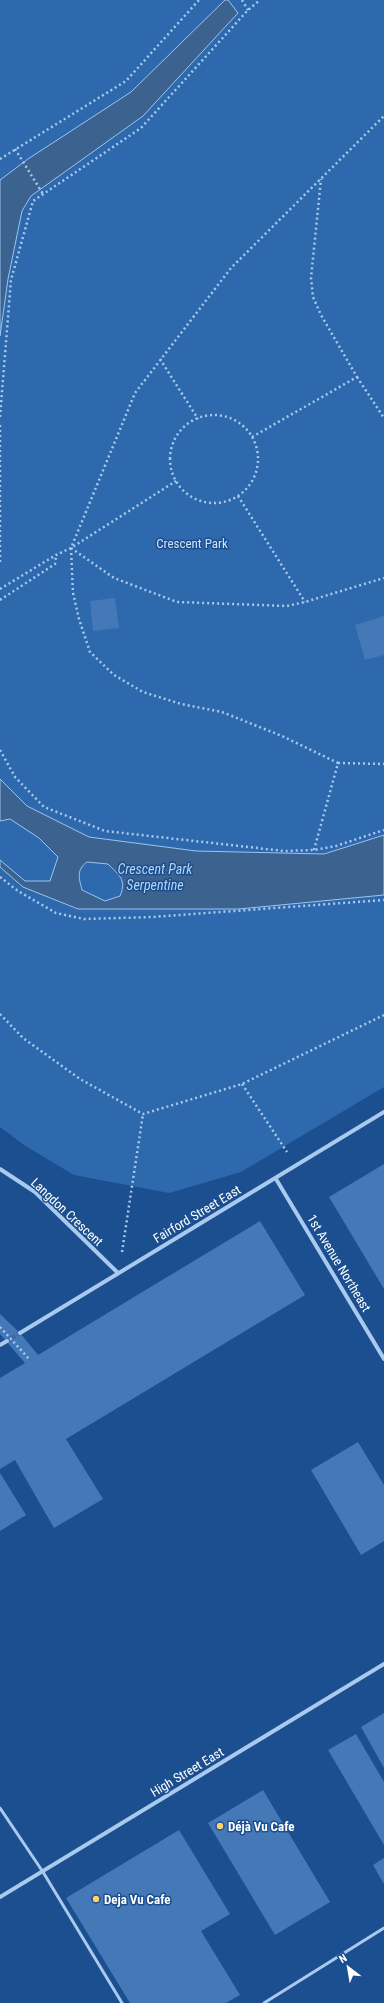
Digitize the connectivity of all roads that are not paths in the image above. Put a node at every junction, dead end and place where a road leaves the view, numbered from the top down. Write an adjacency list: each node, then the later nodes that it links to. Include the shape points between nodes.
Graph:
1 (384, 1112): 3 (street, Fairford Street East)
2 (0, 1169): 4 (street, Langdon Crescent, via 35,1192)
3 (276, 1178): 4 (street, Fairford Street East); 8 (street, 1st Avenue Northeast)
4 (118, 1273): 5 (street, Fairford Street East)
5 (20, 1333)
6 (7, 1341): 7 (street)
7 (0, 1345)
8 (384, 1359)
9 (384, 1664): 11 (street, High Street East)
10 (0, 1808): 11 (lane)
11 (43, 1872): 12 (street, High Street East); 14 (lane)
12 (0, 1896)
13 (384, 1928): 15 (lane)
14 (122, 2003)
15 (264, 2003)

